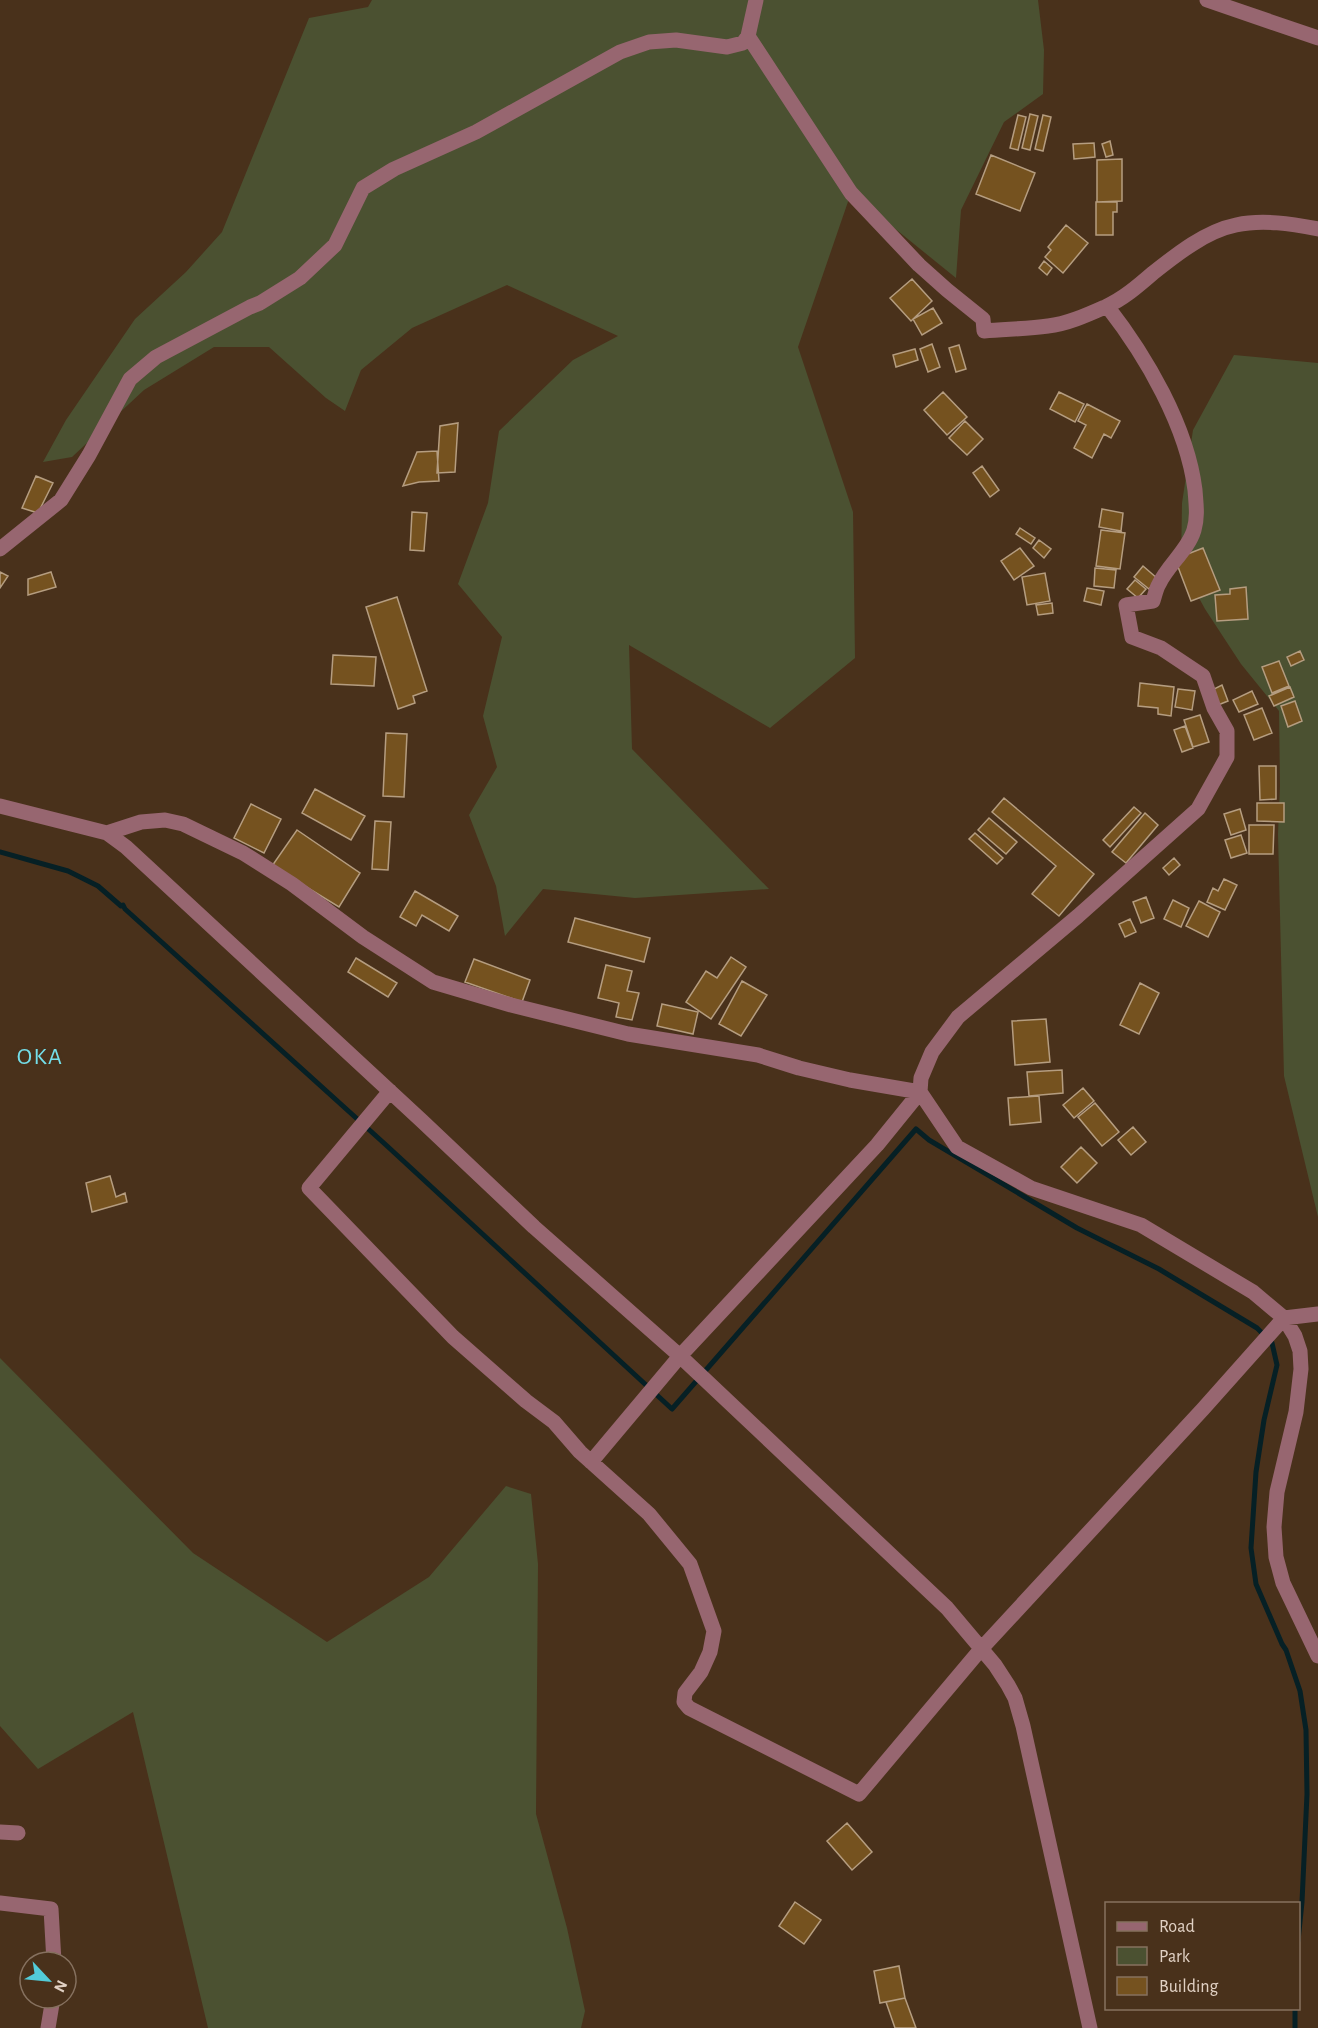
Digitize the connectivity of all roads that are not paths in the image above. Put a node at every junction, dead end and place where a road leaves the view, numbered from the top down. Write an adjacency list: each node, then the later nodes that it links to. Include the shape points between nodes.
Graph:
1 (756, 0): 3 (street)
2 (1208, 0): 4 (street)
3 (748, 36): 6 (street, via 851,193 919,265 983,319 984,331 1050,326); 7 (street, via 737,46 676,40 649,42 620,52 476,132 394,169 363,188 335,245 300,278 156,357 130,379 61,500)
4 (1318, 38)
5 (1318, 229): 6 (street, via 1277,222 1233,225 1201,239)
6 (1107, 306): 11 (street, via 1180,428 1194,480 1197,513 1194,532 1159,583 1153,601 1126,605 1132,637 1161,648 1203,676 1227,731 1227,757 1198,809 958,1017 932,1052 921,1078)
7 (0, 549)
8 (0, 806): 9 (street)
9 (107, 833): 10 (street); 11 (street, via 141,822 165,820 183,824 243,853 433,982 628,1034 758,1054 850,1080)
10 (390, 1091): 14 (street, via 534,1227); 15 (street, via 309,1188 453,1337 554,1422)
11 (920, 1092): 13 (street, via 957,1148 1030,1188 1141,1225 1253,1292); 14 (street, via 877,1145)
12 (1318, 1314): 13 (street)
13 (1284, 1318): 16 (street); 17 (street, via 1300,1351 1301,1369 1296,1412 1277,1492 1276,1557 1283,1583)
14 (680, 1356): 15 (street); 16 (street, via 947,1608)
15 (591, 1462): 16 (street, via 649,1514 690,1564 714,1631 710,1652 685,1693 684,1702 859,1794)
16 (981, 1649): 24 (street, via 1015,1698)
17 (1318, 1656)
18 (0, 1832): 19 (street)
19 (18, 1833)
20 (0, 1903): 21 (street, via 51,1909)
21 (53, 1950)
22 (51, 2010): 23 (street)
23 (48, 2028)
24 (1090, 2028)

